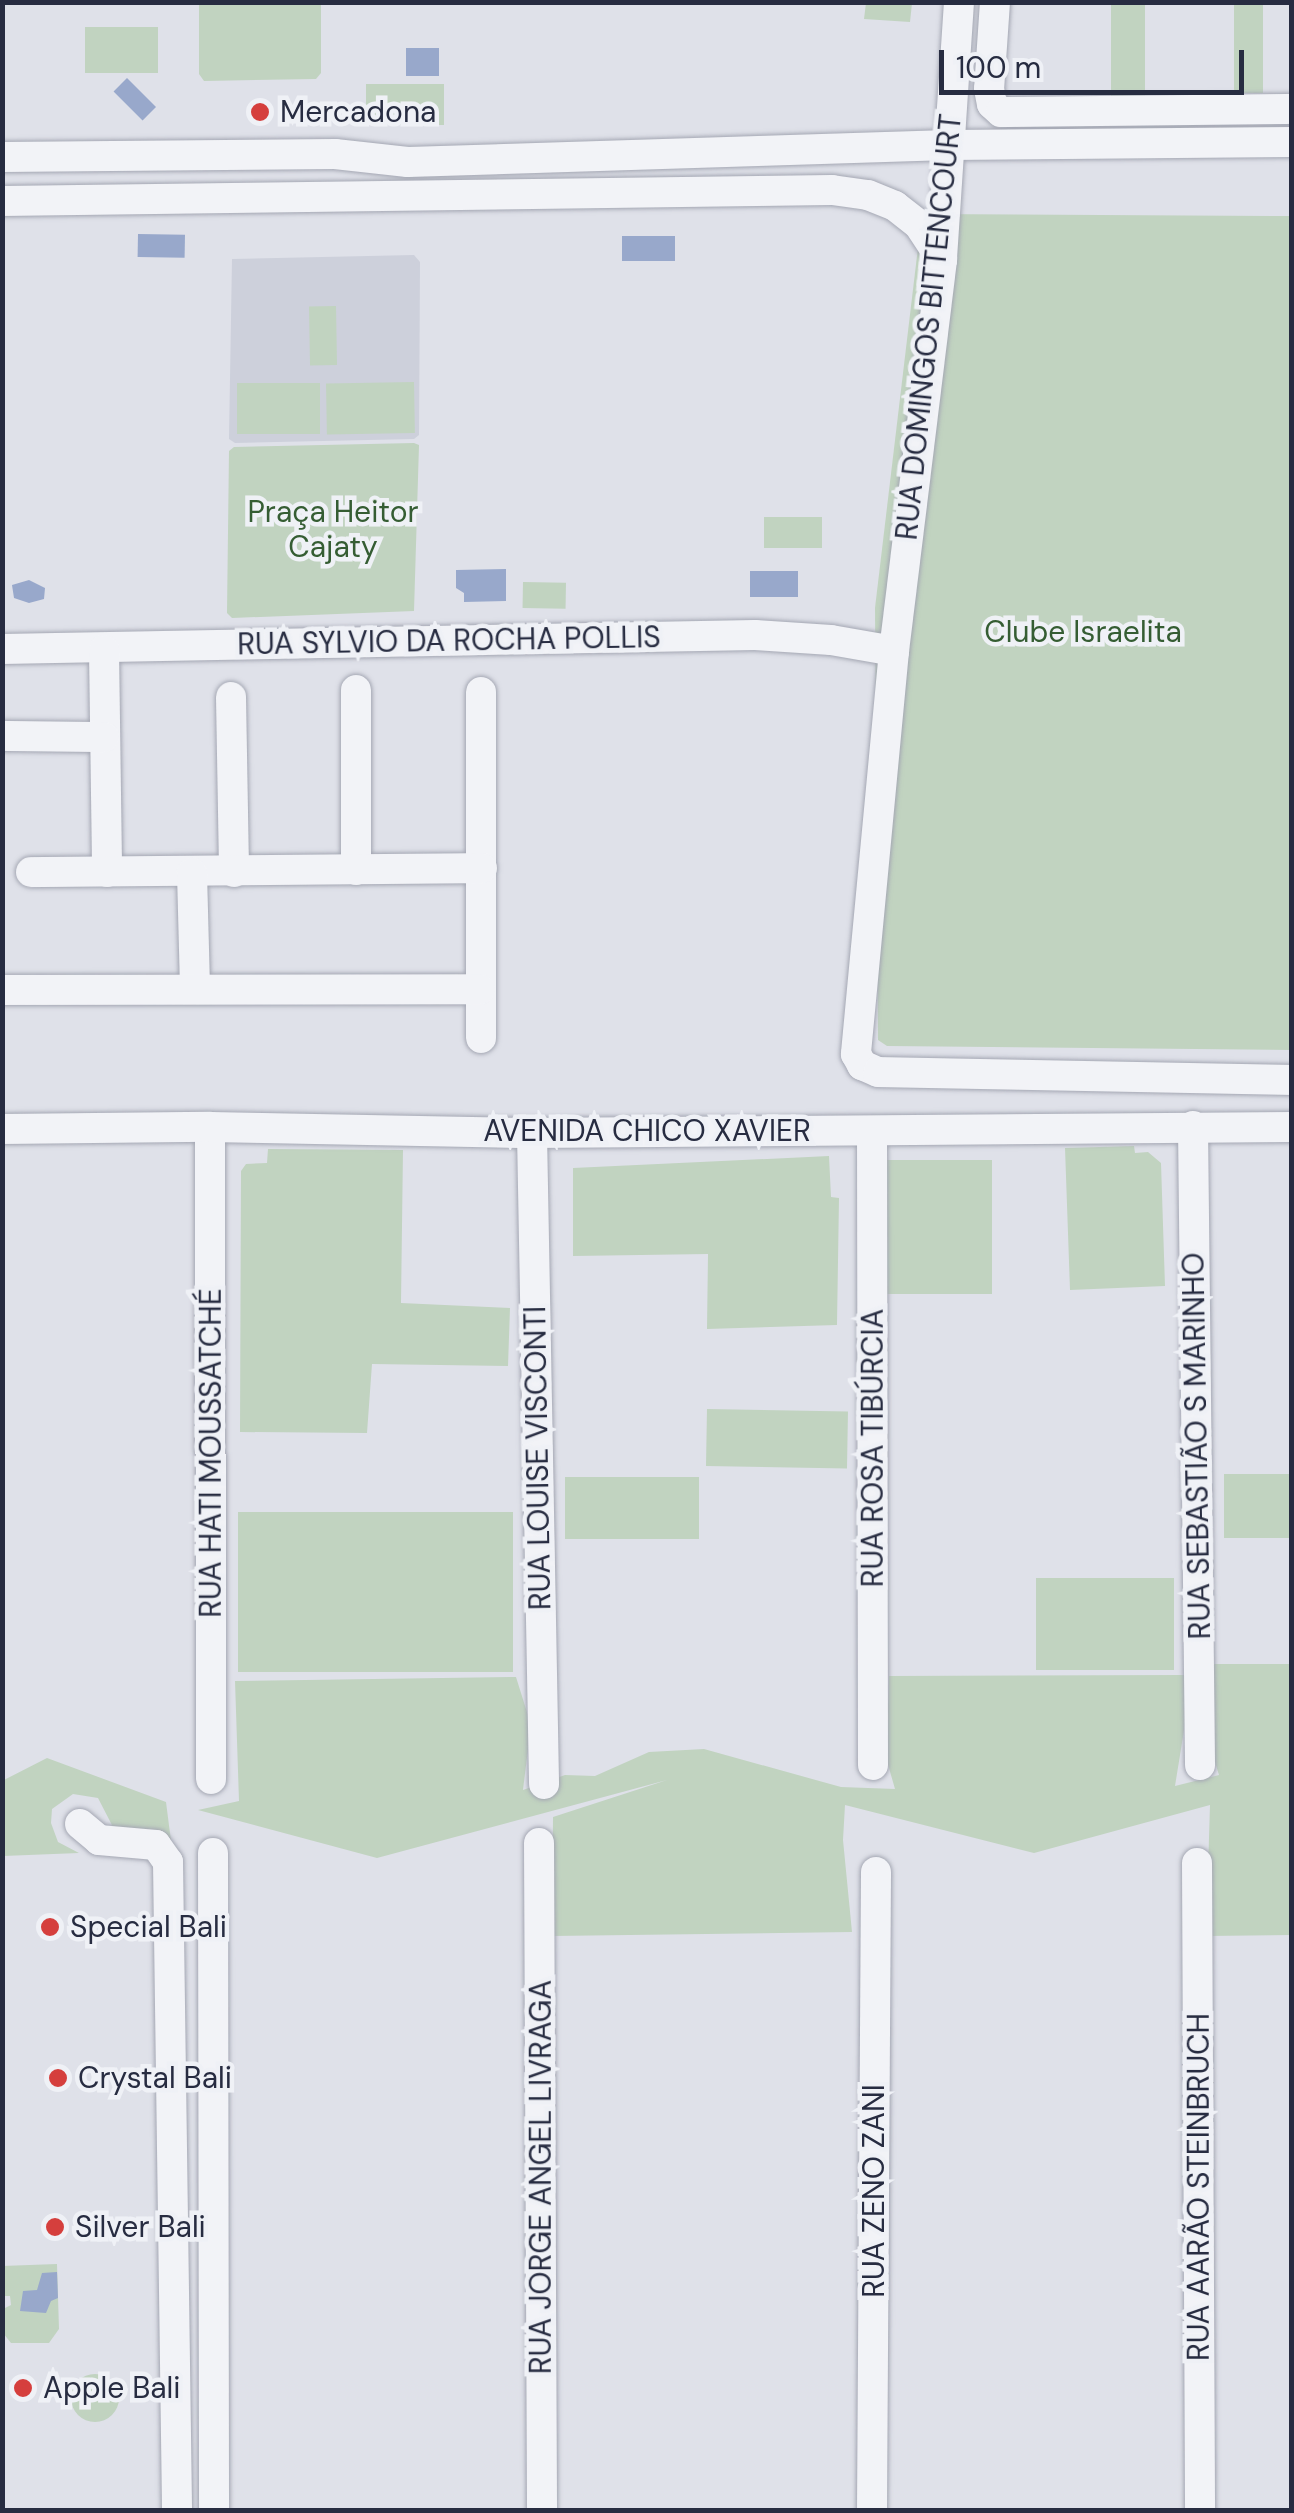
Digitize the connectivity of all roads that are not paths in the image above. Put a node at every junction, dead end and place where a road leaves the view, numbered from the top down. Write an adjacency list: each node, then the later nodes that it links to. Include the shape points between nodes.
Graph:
1 (959, 2): 6 (street, RUA DOMINGOS BITTENCOURT)
2 (994, 2): 4 (street, via 989,89 1001,112)
3 (1292, 110): 4 (street)
4 (1209, 112): 7 (street)
5 (1292, 142): 7 (street)
6 (949, 145): 7 (street); 8 (street, via 408,162 334,154); 10 (street, RUA DOMINGOS BITTENCOURT)
7 (1201, 146)
8 (2, 157)
9 (2, 201): 10 (street, via 832,190 895,206 919,225)
10 (942, 260): 13 (street, RUA DOMINGOS BITTENCOURT)
11 (2, 649): 12 (street, RUA SYLVIO DA ROCHA POLLIS)
12 (104, 650): 13 (street, RUA SYLVIO DA ROCHA POLLIS, via 756,635); 18 (street)
13 (894, 651): 29 (street, via 855,1040 862,1065 878,1072)
14 (356, 690): 20 (street)
15 (481, 692): 19 (street)
16 (231, 697): 23 (street)
17 (2, 736): 18 (street)
18 (104, 737): 22 (street)
19 (482, 868): 20 (street); 26 (street)
20 (356, 870): 23 (street)
21 (31, 872): 22 (street)
22 (107, 872): 24 (street)
23 (234, 872): 24 (street)
24 (192, 873): 25 (street)
25 (196, 989): 26 (street); 27 (street)
26 (480, 989): 28 (street)
27 (2, 990)
28 (481, 1038)
29 (1292, 1080)
30 (210, 1126): 33 (street, AVENIDA CHICO XAVIER); 35 (street, AVENIDA CHICO XAVIER); 38 (street, RUA HATI MOUSSATCHÉ)
31 (1193, 1126): 32 (street, AVENIDA CHICO XAVIER); 34 (street, AVENIDA CHICO XAVIER); 37 (street, RUA SEBASTIÃO S MARINHO)
32 (1292, 1127)
33 (2, 1129)
34 (872, 1131): 35 (street, AVENIDA CHICO XAVIER); 36 (street, RUA ROSA TIBÚRCIA)
35 (532, 1132): 39 (street, RUA LOUISE VISCONTI)
36 (873, 1764)
37 (1200, 1765)
38 (211, 1779)
39 (544, 1784)
40 (80, 1824): 45 (street, via 99,1840 156,1846 168,1862)
41 (539, 1843): 47 (street, RUA JORGE ANGEL LIVRAGA)
42 (212, 1853): 46 (street)
43 (1196, 1863): 49 (street, RUA AARÃO STEINBRUCH)
44 (876, 1872): 48 (street, RUA ZENO ZANI)
45 (177, 2510)
46 (214, 2510)
47 (542, 2510)
48 (872, 2510)
49 (1200, 2510)

